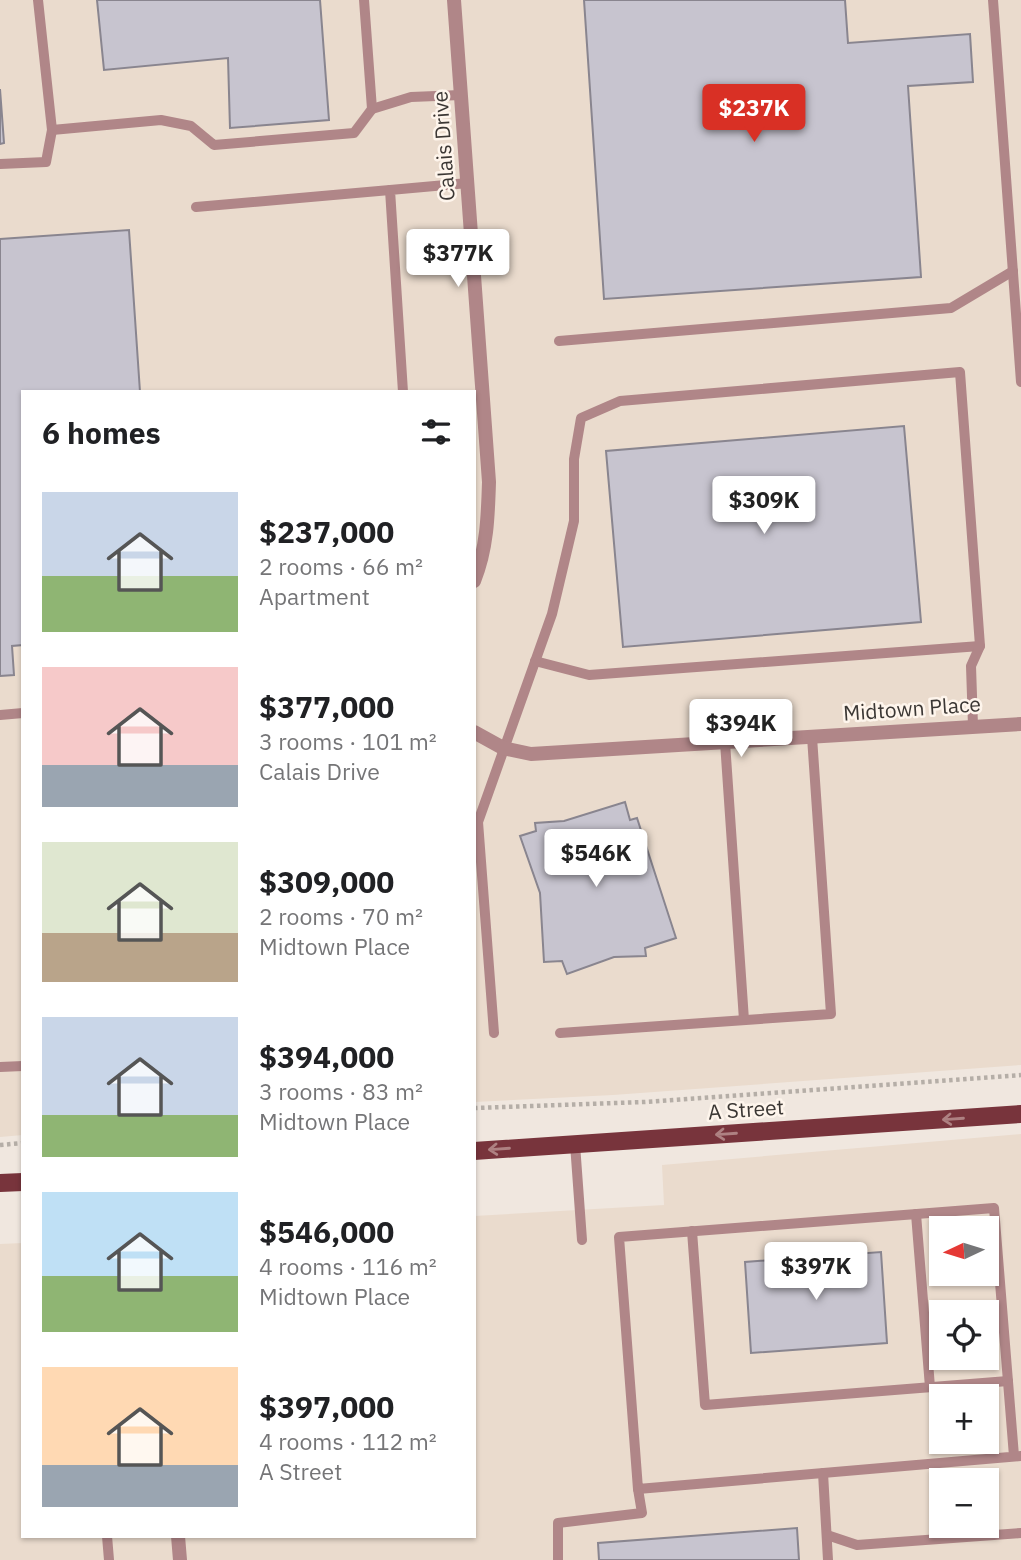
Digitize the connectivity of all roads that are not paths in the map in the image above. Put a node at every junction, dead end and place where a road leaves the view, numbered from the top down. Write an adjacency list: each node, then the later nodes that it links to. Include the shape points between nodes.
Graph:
1 (38, 0): 7 (lane)
2 (364, 0): 6 (lane)
3 (454, 0): 5 (street, Calais Drive)
4 (993, 0): 12 (lane)
5 (461, 95): 6 (lane, via 411,97); 9 (street, Calais Drive)
6 (372, 109): 7 (lane, via 354,133 214,145 191,126 161,120)
7 (52, 130): 8 (lane, via 46,162)
8 (0, 164)
9 (468, 183): 10 (lane); 16 (street, Calais Drive)
10 (390, 190): 11 (lane); 15 (lane)
11 (196, 207)
12 (1013, 271): 13 (lane, via 951,308); 14 (lane)
13 (559, 341)
14 (1021, 382)
15 (403, 390)
16 (481, 449): 17 (street, Calais Drive, via 489,482 488,528)
17 (476, 576)
18 (980, 646): 19 (lane, via 589,675); 19 (lane, via 960,372 620,401 581,418 574,460 574,521 552,614); 23 (lane, via 971,666)
19 (535, 661): 27 (lane)
20 (21, 713): 21 (lane)
21 (0, 715)
22 (1021, 723): 23 (street, Midtown Place)
23 (973, 726): 25 (street, Midtown Place)
24 (476, 733): 27 (street, Midtown Place)
25 (812, 737): 26 (street, Midtown Place); 29 (lane, via 831,1014)
26 (724, 742): 27 (street, Midtown Place, via 531,754); 29 (lane)
27 (503, 748): 28 (lane)
28 (476, 822): 30 (lane)
29 (744, 1020): 31 (lane)
30 (494, 1033)
31 (560, 1033)
32 (21, 1066): 33 (lane)
33 (0, 1067)
34 (1021, 1114): 35 (main road, A Street, one-way to 35)
35 (575, 1144): 36 (main road, A Street, one-way to 36); 41 (lane)
36 (476, 1151)
37 (21, 1182): 38 (main road)
38 (0, 1184)
39 (916, 1214): 40 (lane); 42 (lane, via 994,1208); 43 (lane)
40 (692, 1231): 45 (lane, via 705,1405); 48 (lane, via 620,1237)
41 (582, 1240)
42 (1008, 1381): 44 (lane); 46 (lane)
43 (930, 1384)
44 (969, 1384)
45 (929, 1387)
46 (1017, 1456): 47 (lane)
47 (823, 1473): 48 (lane); 50 (lane)
48 (638, 1489): 55 (lane, via 642,1513 558,1522)
49 (1021, 1533): 50 (lane, via 857,1545)
50 (827, 1535): 56 (lane)
51 (107, 1538): 53 (lane)
52 (178, 1538): 54 (street)
53 (108, 1560)
54 (180, 1560)
55 (558, 1560)
56 (828, 1560)

